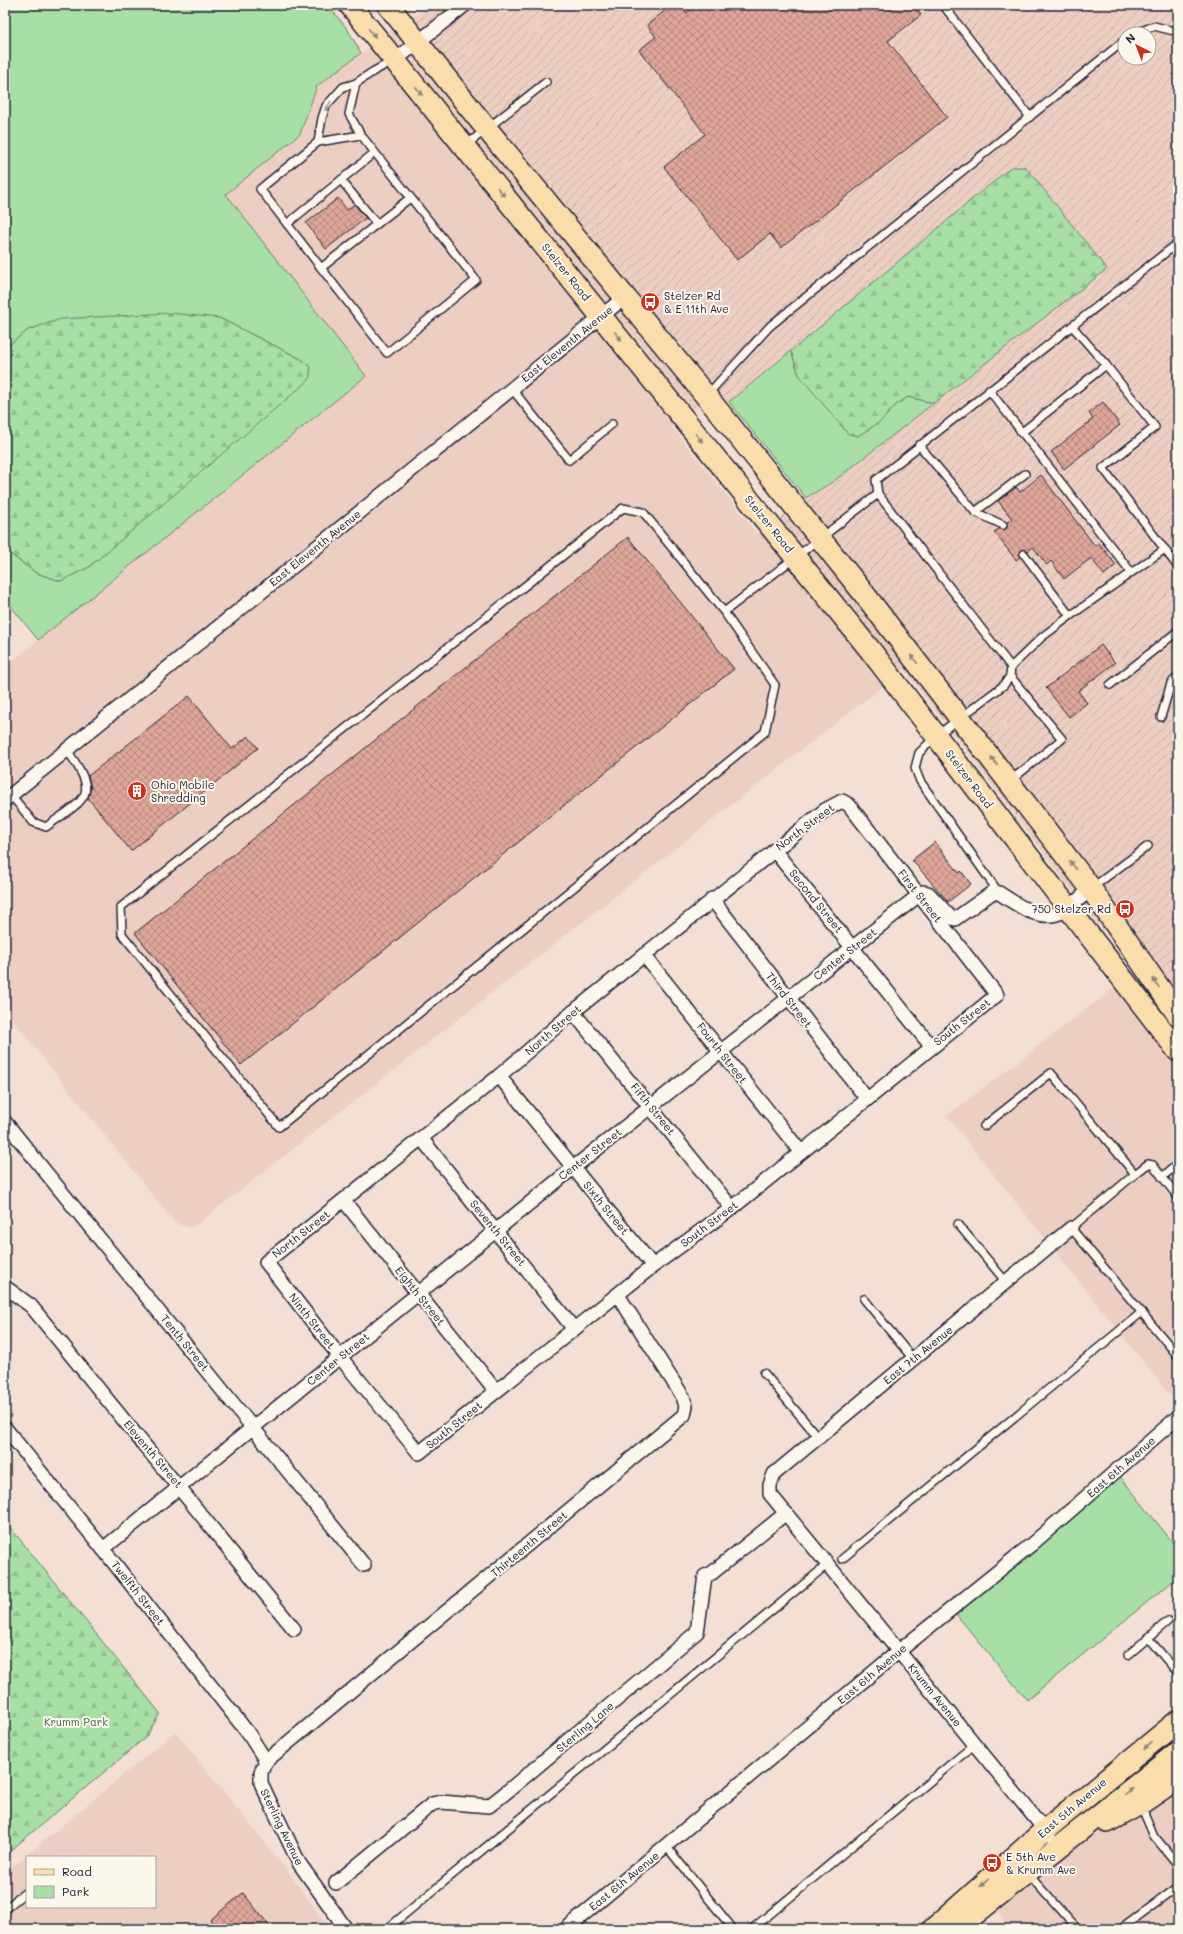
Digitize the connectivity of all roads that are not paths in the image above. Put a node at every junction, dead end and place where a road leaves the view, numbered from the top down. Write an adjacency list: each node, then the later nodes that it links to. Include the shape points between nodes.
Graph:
1 (350, 5): 10 (main road, Stelzer Road, one-way to 10)
2 (368, 5): 8 (main road, via 391,31)
3 (388, 5): 8 (main road)
4 (465, 5): 8 (street)
5 (943, 5): 13 (lane)
6 (1157, 27): 7 (lane)
7 (1178, 32)
8 (417, 42): 10 (street); 14 (main road)
9 (1117, 46): 13 (lane)
10 (394, 61): 12 (lane); 17 (main road, Stelzer Road, one-way to 17)
11 (546, 82): 14 (lane)
12 (356, 83): 15 (lane, via 349,114); 16 (lane, one-way to 16, via 343,86 326,106)
13 (1030, 117): 31 (lane, via 770,326)
14 (486, 128): 17 (lane); 25 (main road)
15 (360, 135): 16 (lane); 18 (lane)
16 (318, 142): 21 (lane, via 260,189)
17 (464, 147): 26 (main road, Stelzer Road, one-way to 26)
18 (374, 153): 19 (lane); 20 (lane)
19 (341, 180): 21 (lane); 22 (lane)
20 (410, 198): 22 (lane); 24 (lane, via 476,280 387,353)
21 (287, 224): 24 (lane)
22 (377, 224): 24 (lane)
23 (1178, 243): 27 (lane)
24 (322, 268)
25 (625, 297): 26 (street, East Eleventh Avenue); 31 (main road)
26 (602, 316): 29 (street, East Eleventh Avenue); 42 (main road, Stelzer Road, one-way to 42)
27 (1072, 326): 28 (lane); 30 (lane)
28 (1106, 365): 33 (lane); 40 (lane, via 1155,427 1103,468)
29 (512, 389): 32 (lane, via 569,460); 55 (street, East Eleventh Avenue)
30 (989, 390): 33 (lane); 34 (lane)
31 (706, 396): 39 (main road)
32 (612, 424)
33 (1022, 433): 44 (lane)
34 (920, 445): 36 (lane, via 876,480); 37 (lane)
35 (1025, 474): 37 (lane)
36 (878, 494): 39 (lane); 48 (lane)
37 (975, 512): 38 (lane)
38 (1003, 525)
39 (820, 538): 42 (lane); 53 (main road, one-way to 39)
40 (1164, 549): 43 (lane); 44 (lane)
41 (1024, 554): 46 (lane)
42 (795, 557): 45 (lane); 54 (main road, Stelzer Road)
43 (1178, 567)
44 (1131, 572): 46 (lane)
45 (724, 612): 45 (lane, via 775,685 765,732 279,1127 122,934 121,908 623,508 643,512)
46 (1070, 616): 48 (lane, via 1042,637)
47 (1178, 631): 51 (lane)
48 (1010, 667): 49 (lane)
49 (1010, 676): 53 (lane, via 1004,685); 56 (lane, via 1062,739)
50 (1178, 677): 52 (lane, via 1171,683)
51 (1110, 685)
52 (1161, 717)
53 (961, 718): 54 (lane); 56 (main road, one-way to 53)
54 (936, 736): 62 (lane, via 918,753 915,768 920,781); 65 (main road, Stelzer Road)
55 (66, 750): 57 (street, East Eleventh Avenue); 57 (lane, via 82,772 87,786 82,802 46,827 33,822)
56 (1010, 782): 61 (main road, one-way to 56)
57 (8, 798)
58 (842, 801): 60 (street, North Street, via 824,810); 63 (street, First Street, via 849,805)
59 (1148, 846): 61 (lane)
60 (774, 850): 64 (street, North Street); 66 (street, Second Street)
61 (1091, 889): 65 (street); 71 (main road, one-way to 61)
62 (999, 893): 63 (street, via 993,892 960,918 955,919 951,918 928,893 923,892); 65 (street, via 1033,913 1047,916)
63 (919, 895): 66 (street, Center Street); 68 (street, First Street)
64 (712, 899): 67 (street, North Street); 69 (street, Third Street)
65 (1067, 908): 74 (main road, Stelzer Road)
66 (853, 948): 69 (street, Center Street); 72 (street, Second Street)
67 (644, 955): 70 (street, North Street); 73 (street, Fourth Street)
68 (997, 994): 72 (street, South Street)
69 (788, 999): 73 (street, Center Street); 76 (street, Third Street)
70 (573, 1012): 75 (street, North Street); 77 (street, Fifth Street)
71 (1178, 1015)
72 (931, 1046): 76 (street, South Street)
73 (721, 1051): 77 (street, Center Street); 81 (street, Fourth Street)
74 (1178, 1051)
75 (499, 1076): 80 (street, North Street); 83 (street, Sixth Street)
76 (867, 1099): 81 (street, South Street)
77 (650, 1106): 83 (street, Center Street); 88 (street, Fifth Street)
78 (5, 1122): 108 (street, Tenth Street)
79 (984, 1126): 84 (lane, via 1051,1073)
80 (421, 1138): 87 (street, North Street); 91 (street, Seventh Street)
81 (800, 1151): 88 (street, South Street)
82 (1178, 1164): 85 (lane)
83 (573, 1168): 91 (street, Center Street); 93 (street, Sixth Street)
84 (1135, 1174): 85 (lane, via 1148,1164 1153,1165); 90 (lane)
85 (1162, 1176): 86 (lane)
86 (1178, 1197)
87 (344, 1201): 92 (street, North Street); 96 (street, Eighth Street)
88 (732, 1208): 93 (street, South Street)
89 (958, 1224): 94 (lane)
90 (1071, 1228): 94 (street, East 7th Avenue); 99 (lane)
91 (495, 1230): 96 (street, Center Street); 100 (street, Seventh Street)
92 (266, 1262): 102 (street, Ninth Street)
93 (653, 1266): 97 (street, South Street)
94 (1006, 1282): 103 (street, East 7th Avenue)
95 (5, 1287): 112 (street, Eleventh Street, via 31,1306)
96 (418, 1293): 102 (street, Center Street); 105 (street, Eighth Street)
97 (618, 1295): 100 (street, South Street); 127 (street, Thirteenth Street, via 683,1397 686,1406 684,1415)
98 (864, 1299): 103 (lane)
99 (1142, 1312): 101 (lane); 115 (lane)
100 (574, 1329): 105 (street, South Street)
101 (1178, 1356)
102 (340, 1357): 108 (street, Center Street); 110 (street, Ninth Street)
103 (913, 1358): 109 (street, East 7th Avenue)
104 (764, 1373): 109 (lane)
105 (496, 1391): 110 (street, South Street)
106 (1178, 1417): 121 (street, East 6th Avenue, via 1032,1544)
107 (5, 1428): 114 (street, Twelfth Street)
108 (254, 1428): 112 (street, Center Street); 117 (street, Tenth Street)
109 (818, 1437): 111 (street, East 7th Avenue, via 774,1474)
110 (419, 1453)
111 (770, 1485): 113 (street, Krumm Avenue, via 770,1494)
112 (179, 1486): 114 (street, Center Street); 119 (street, Eleventh Street)
113 (786, 1513): 116 (street, Krumm Avenue); 135 (street, Sterling Lane, via 705,1576 697,1632 510,1790 489,1806 441,1802 432,1804)
114 (103, 1549): 127 (street, Twelfth Street, via 248,1733)
115 (842, 1559)
116 (828, 1564): 121 (street, Krumm Avenue); 141 (lane)
117 (364, 1565)
118 (1168, 1621): 120 (lane)
119 (294, 1629)
120 (1148, 1638): 122 (lane); 123 (lane)
121 (899, 1651): 125 (street, Krumm Avenue); 131 (street, East 6th Avenue)
122 (1128, 1655)
123 (1178, 1673)
124 (1178, 1721): 130 (main road, East 5th Avenue, one-way to 130)
125 (975, 1744): 130 (street, Krumm Avenue); 144 (lane)
126 (1178, 1752): 132 (main road, East 5th Avenue, one-way to 126)
127 (266, 1761): 140 (street, Sterling Avenue, via 260,1783 298,1863)
128 (1178, 1778): 129 (main road)
129 (1140, 1804): 132 (main road); 133 (lane, via 1154,1836)
130 (1045, 1830): 132 (street, Krumm Avenue); 139 (main road, East 5th Avenue, one-way to 139)
131 (666, 1846): 142 (street, East 6th Avenue); 143 (lane)
132 (1059, 1848): 134 (main road, East 5th Avenue)
133 (1178, 1865)
134 (1027, 1873): 139 (main road, East 5th Avenue); 145 (lane)
135 (336, 1883)
136 (1178, 1886): 146 (lane)
137 (26, 1892): 138 (lane)
138 (5, 1909)
139 (948, 1926)
140 (346, 1929)
141 (387, 1929)
142 (566, 1929)
143 (733, 1929)
144 (752, 1929)
145 (1077, 1929)
146 (1121, 1929)

